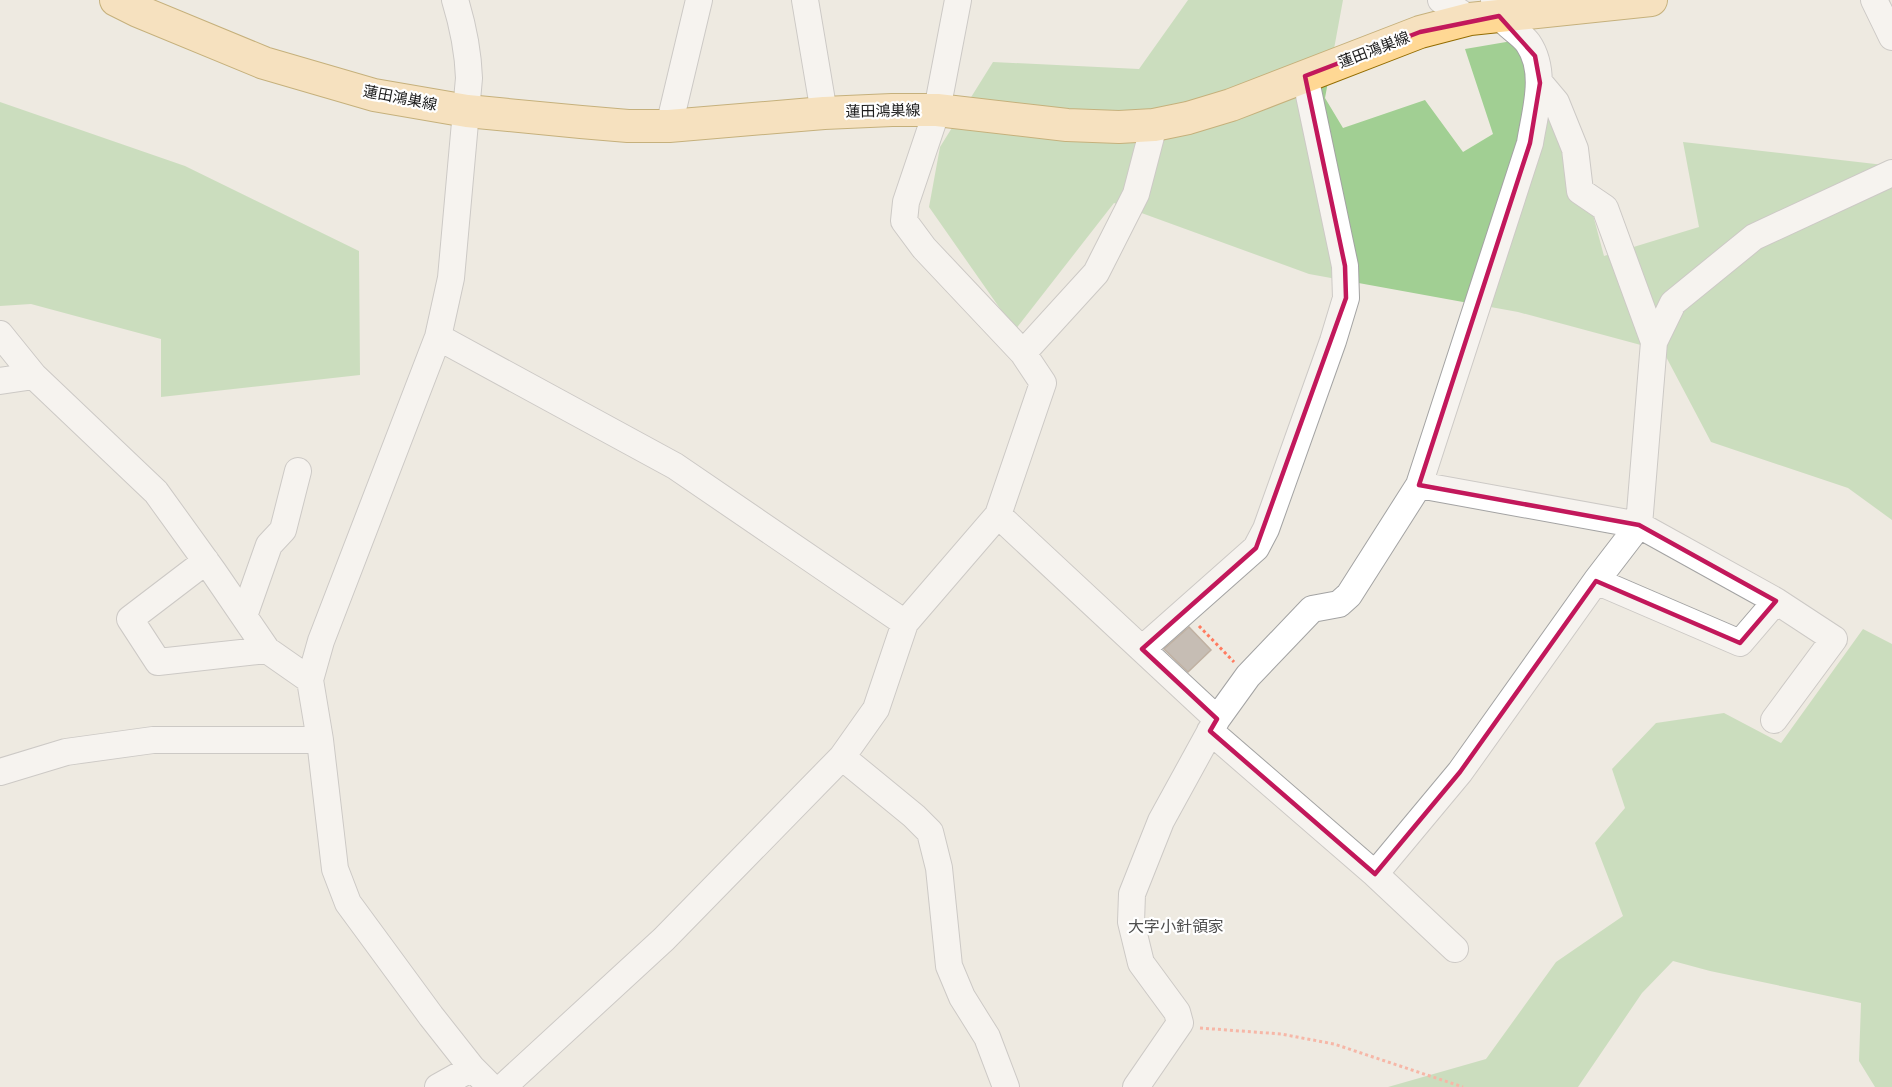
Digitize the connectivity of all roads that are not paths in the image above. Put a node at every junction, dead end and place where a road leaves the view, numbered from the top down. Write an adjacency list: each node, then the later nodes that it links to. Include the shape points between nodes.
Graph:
1 (116, 0): 14 (main road, 蓮田鴻巣線, via 264,63 374,94)
2 (455, 0): 14 (street, via 468,54)
3 (699, 0): 17 (street)
4 (805, 0): 15 (street)
5 (958, 0): 13 (street)
6 (1441, 0): 9 (street)
7 (1651, 0): 9 (main road, 蓮田鴻巣線)
8 (1874, 0): 10 (street)
9 (1488, 12): 11 (main road, 蓮田鴻巣線, via 1420,32); 12 (street, via 1527,42 1535,56)
10 (1892, 37)
11 (1305, 76): 16 (main road, 蓮田鴻巣線, via 1231,105); 34 (street, via 1346,266 1346,298 1256,548)
12 (1540, 83): 21 (street, via 1556,102 1575,149 1580,191 1605,208); 26 (street, via 1530,143)
13 (937, 110): 15 (main road, 蓮田鴻巣線); 16 (main road, 蓮田鴻巣線, via 1067,125); 22 (street, via 906,202 904,221 924,248)
14 (467, 111): 17 (main road, 蓮田鴻巣線); 20 (street, via 451,278)
15 (824, 113): 17 (main road, 蓮田鴻巣線)
16 (1154, 125): 22 (street, via 1136,194 1096,273)
17 (669, 126)
18 (1892, 173): 21 (street, via 1754,237 1673,303)
19 (0, 334): 23 (street)
20 (438, 337): 33 (street, via 675,466); 36 (street, via 321,641)
21 (1654, 342): 28 (street)
22 (1023, 353): 27 (street, via 1043,383)
23 (34, 376): 24 (street); 29 (street, via 156,492)
24 (0, 381)
25 (298, 471): 32 (street, via 283,530 269,544)
26 (1419, 484): 28 (street); 38 (street, via 1349,595 1339,604 1312,609 1248,676)
27 (998, 515): 33 (street); 34 (street)
28 (1639, 525): 30 (street); 31 (street)
29 (206, 561): 32 (street); 35 (street, via 130,619 158,662)
30 (1596, 581): 31 (street, via 1740,643); 42 (street, via 1460,772)
31 (1776, 601): 37 (street, via 1834,639)
32 (244, 616): 35 (street)
33 (905, 623): 40 (street, via 876,709)
34 (1142, 649): 38 (street)
35 (267, 650): 36 (street)
36 (310, 680): 39 (street)
37 (1774, 720)
38 (1213, 725): 42 (street); 49 (street, via 1161,820 1132,894 1131,922 1141,963 1177,1012 1180,1023)
39 (320, 740): 41 (street, via 153,740 66,752); 44 (street, via 335,869 348,903)
40 (842, 757): 47 (street, via 664,939); 48 (street, via 930,832 939,868 949,966 962,998 987,1037)
41 (0, 772)
42 (1375, 874): 43 (street)
43 (1455, 949)
44 (472, 1068): 45 (street); 46 (street)
45 (438, 1087)
46 (491, 1087)
47 (503, 1087)
48 (1006, 1087)
49 (1136, 1087)

